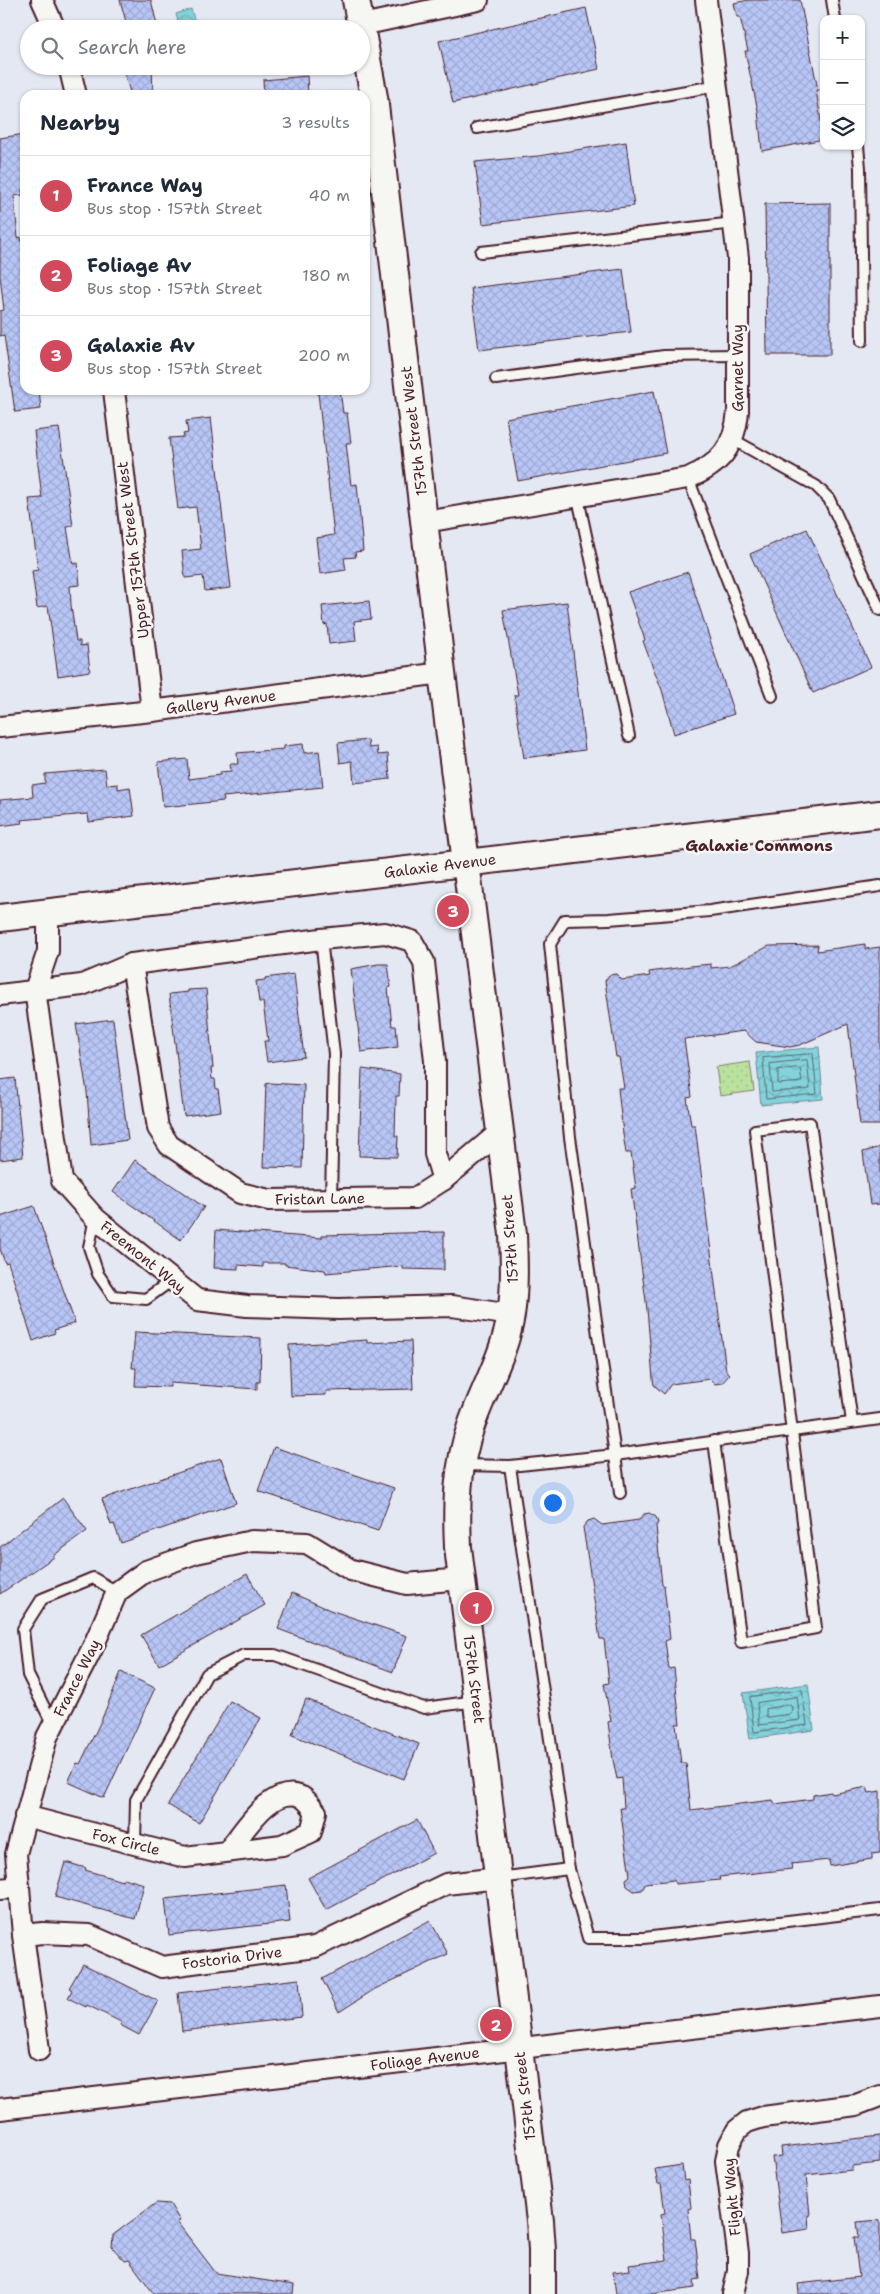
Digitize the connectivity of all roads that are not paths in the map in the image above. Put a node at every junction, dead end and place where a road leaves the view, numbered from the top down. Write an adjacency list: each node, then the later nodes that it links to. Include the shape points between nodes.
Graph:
1 (42, 0): 7 (street)
2 (356, 0): 8 (street, 157th Street West)
3 (478, 0): 9 (street)
4 (706, 0): 12 (street, Garnet Way)
5 (832, 0): 6 (lane)
6 (834, 15)
7 (51, 20)
8 (361, 20)
9 (370, 23)
10 (370, 73): 25 (street, 157th Street West)
11 (71, 75): 13 (street)
12 (716, 86): 14 (lane); 16 (street, Garnet Way)
13 (75, 90)
14 (476, 128)
15 (858, 150): 18 (lane)
16 (734, 223): 17 (lane); 19 (street, Garnet Way, via 738,258)
17 (481, 252)
18 (862, 341)
19 (737, 355): 20 (lane, via 664,356); 22 (street, Garnet Way, via 737,428)
20 (496, 379)
21 (115, 395): 29 (street, Upper 157th Street West)
22 (732, 439): 23 (street, Garnet Way, via 719,462); 26 (lane, via 816,486 829,499)
23 (688, 478): 24 (street, Garnet Way); 28 (lane)
24 (578, 498): 25 (street, Garnet Way); 31 (lane)
25 (425, 522): 27 (street, 157th Street West)
26 (880, 610)
27 (442, 673): 29 (street, Gallery Avenue); 33 (street, 157th Street West)
28 (772, 696)
29 (152, 711): 30 (street, Gallery Avenue)
30 (0, 727)
31 (629, 736)
32 (880, 814): 33 (street, Galaxie Avenue)
33 (466, 862): 35 (street, Galaxie Avenue); 41 (street, 157th Street)
34 (880, 886): 51 (lane, via 710,911 565,920 550,944 570,1137)
35 (48, 912): 36 (street, Galaxie Avenue); 39 (street, Freemont Way, via 48,951)
36 (0, 918)
37 (321, 940): 38 (street); 42 (street, via 385,934 412,941 424,962 435,1061 435,1154); 43 (lane, via 334,1054)
38 (132, 964): 39 (street, via 82,985); 43 (street, Fristan Lane, via 158,1128 169,1145 240,1192 268,1200)
39 (35, 990): 40 (street); 44 (street, Freemont Way, via 62,1181)
40 (0, 995)
41 (500, 1132): 42 (street, Fristan Lane); 46 (street, 157th Street, via 513,1234 515,1276)
42 (443, 1180): 43 (street, Fristan Lane, via 415,1198)
43 (331, 1200)
44 (95, 1218): 45 (street, Freemont Way); 45 (lane, via 89,1247 98,1274 113,1296 146,1299)
45 (172, 1280): 46 (street, Freemont Way, via 197,1300 248,1306 452,1306)
46 (511, 1316): 52 (street, 157th Street, via 501,1354 471,1426)
47 (880, 1419): 48 (lane)
48 (852, 1422): 49 (lane); 49 (lane, via 810,1123 755,1130)
49 (793, 1430): 50 (lane); 50 (lane, via 816,1628 741,1642)
50 (714, 1441): 51 (lane)
51 (615, 1455): 53 (lane); 54 (lane)
52 (461, 1465): 53 (lane); 55 (street, 157th Street, via 456,1508)
53 (510, 1466): 62 (lane)
54 (620, 1493)
55 (462, 1579): 56 (street, via 407,1584 351,1570 307,1543 252,1541 196,1553 146,1571); 57 (street, 157th Street)
56 (117, 1592): 58 (street, France Way); 58 (lane, via 93,1578 42,1599 23,1629 28,1675)
57 (477, 1701): 60 (lane, via 424,1708 275,1655 244,1655 207,1674 136,1800); 63 (street, 157th Street)
58 (53, 1725): 59 (street, France Way)
59 (25, 1816): 60 (street, Fox Circle); 64 (street, France Way)
60 (135, 1844): 61 (street, Fox Circle, via 185,1857)
61 (228, 1851)
62 (570, 1869): 63 (lane); 65 (lane, via 588,1938 644,1938)
63 (499, 1878): 66 (street, Fostoria Drive, via 446,1884 315,1947 162,1967 89,1935); 68 (street, 157th Street)
64 (9, 1888): 66 (street)
65 (880, 1910)
66 (23, 1935): 69 (street)
67 (880, 2006): 68 (street, Foliage Avenue)
68 (519, 2048): 71 (street, Foliage Avenue); 72 (street, 157th Street, via 540,2221)
69 (39, 2050)
70 (880, 2096): 73 (street, Flight Way, via 856,2105 763,2117 747,2122 737,2130 728,2145 726,2161 738,2253)
71 (0, 2109)
72 (542, 2294)
73 (733, 2294)

